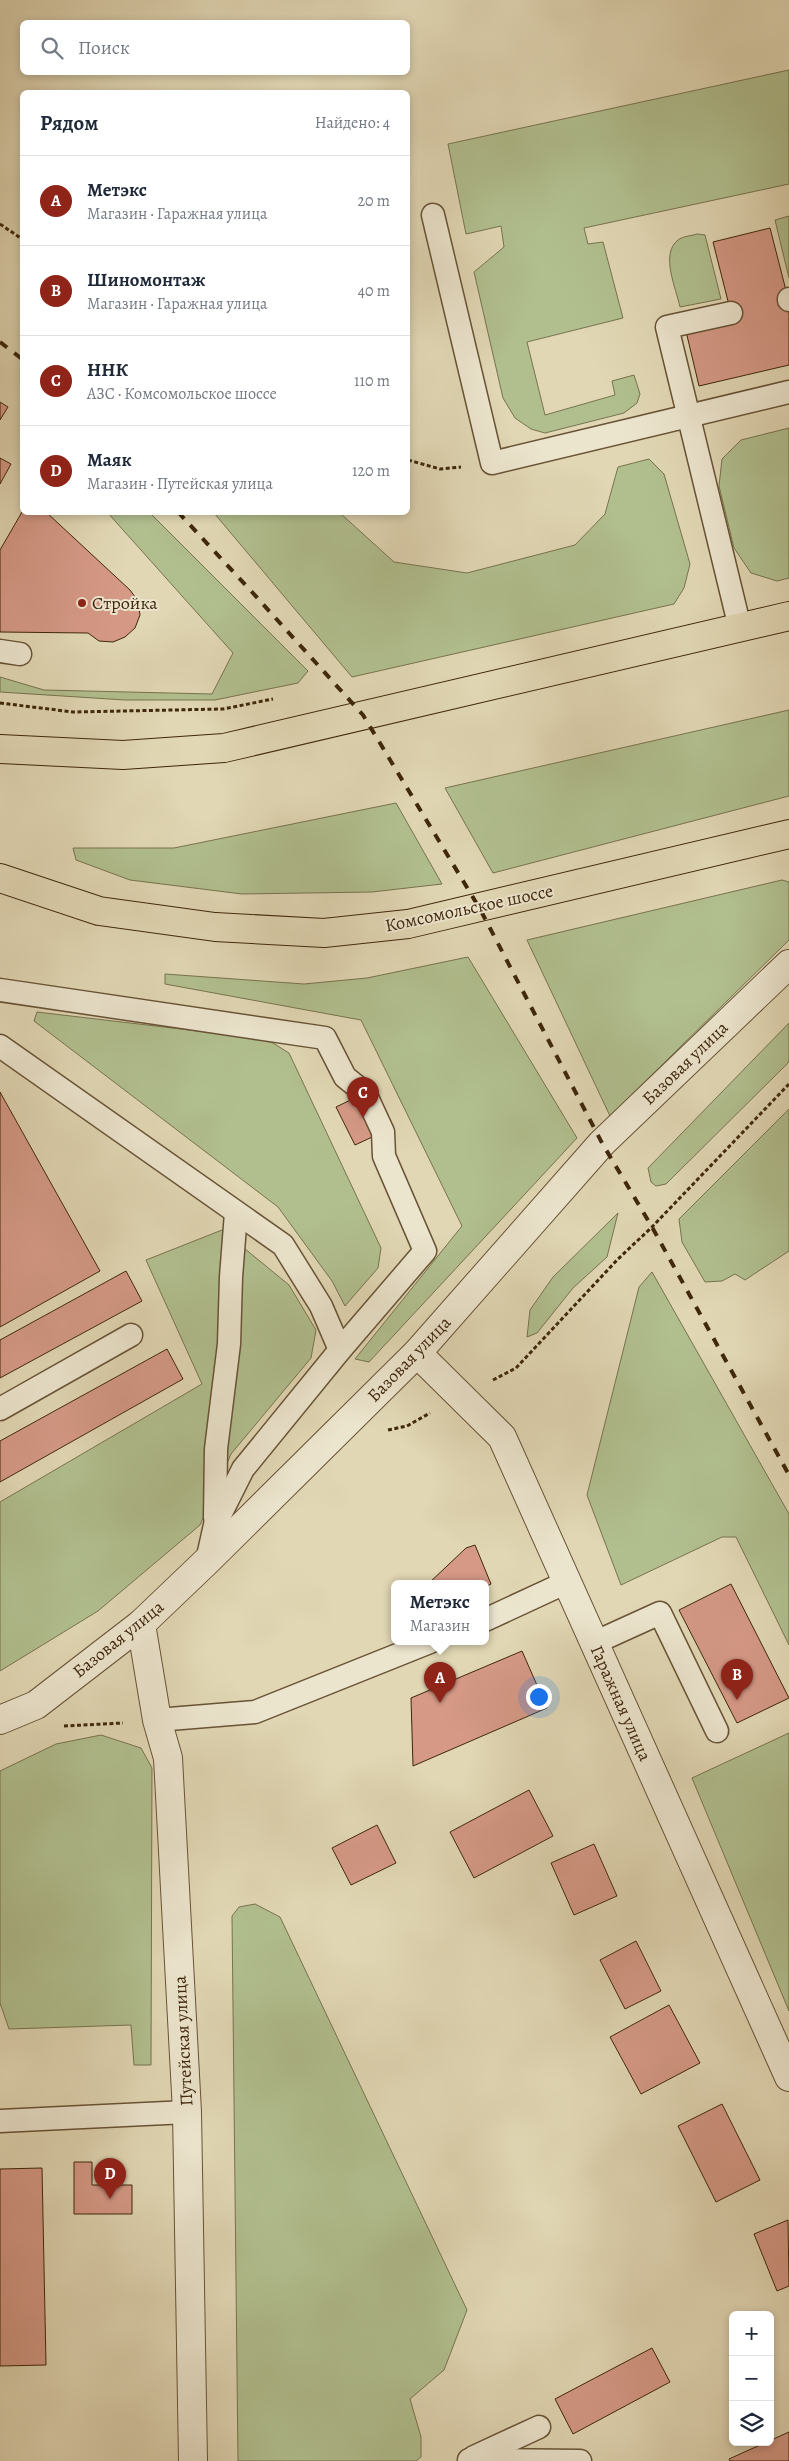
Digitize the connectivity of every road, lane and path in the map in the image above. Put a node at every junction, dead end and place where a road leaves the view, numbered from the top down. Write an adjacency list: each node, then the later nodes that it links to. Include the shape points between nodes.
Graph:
1 (433, 215): 8 (lane)
2 (0, 224): 3 (path)
3 (20, 238)
4 (730, 313): 6 (lane, via 667,327)
5 (789, 392): 6 (lane)
6 (688, 418): 8 (lane); 10 (lane)
7 (410, 461): 8 (path, via 440,469)
8 (492, 463)
9 (789, 616): 10 (main road)
10 (740, 628): 13 (main road, via 224,748 123,755)
11 (281, 698): 12 (path, via 224,709 73,712)
12 (0, 703)
13 (0, 749)
14 (789, 834): 15 (main road, Комсомольское шоссе, via 417,922 324,933 216,927 99,911)
15 (0, 878)
16 (789, 964): 23 (street, Базовая улица, via 602,1143)
17 (1, 992): 22 (lane, via 325,1038 345,1077 365,1093 383,1132 384,1156 425,1251)
18 (0, 1046): 20 (lane)
19 (789, 1084): 24 (path, via 516,1368)
20 (236, 1213): 22 (lane, via 283,1245 321,1306); 27 (lane, via 229,1344 216,1449)
21 (131, 1335): 25 (lane)
22 (340, 1350): 27 (lane, via 243,1469)
23 (418, 1353): 24 (street, Гаражная улица); 28 (street, Базовая улица)
24 (461, 1396): 26 (path, via 407,1426); 29 (street, Гаражная улица, via 502,1437)
25 (0, 1408)
26 (380, 1432)
27 (215, 1525): 28 (lane)
28 (207, 1561): 31 (street, Базовая улица)
29 (567, 1582): 30 (lane); 32 (street, Гаражная улица)
30 (489, 1618)
31 (140, 1624): 34 (street, Базовая улица, via 36,1705); 35 (street, Путейская улица)
32 (594, 1643): 37 (lane, via 660,1614); 38 (street, Гаражная улица)
33 (422, 1645): 35 (lane, via 255,1712)
34 (0, 1720)
35 (156, 1720): 36 (path); 39 (street, Путейская улица, via 168,1758)
36 (58, 1727)
37 (717, 1730)
38 (789, 2077)
39 (187, 2112): 40 (lane); 43 (street, Путейская улица)
40 (0, 2121)
41 (538, 2427): 42 (lane)
42 (468, 2460): 44 (lane)
43 (193, 2461)
44 (580, 2461)

